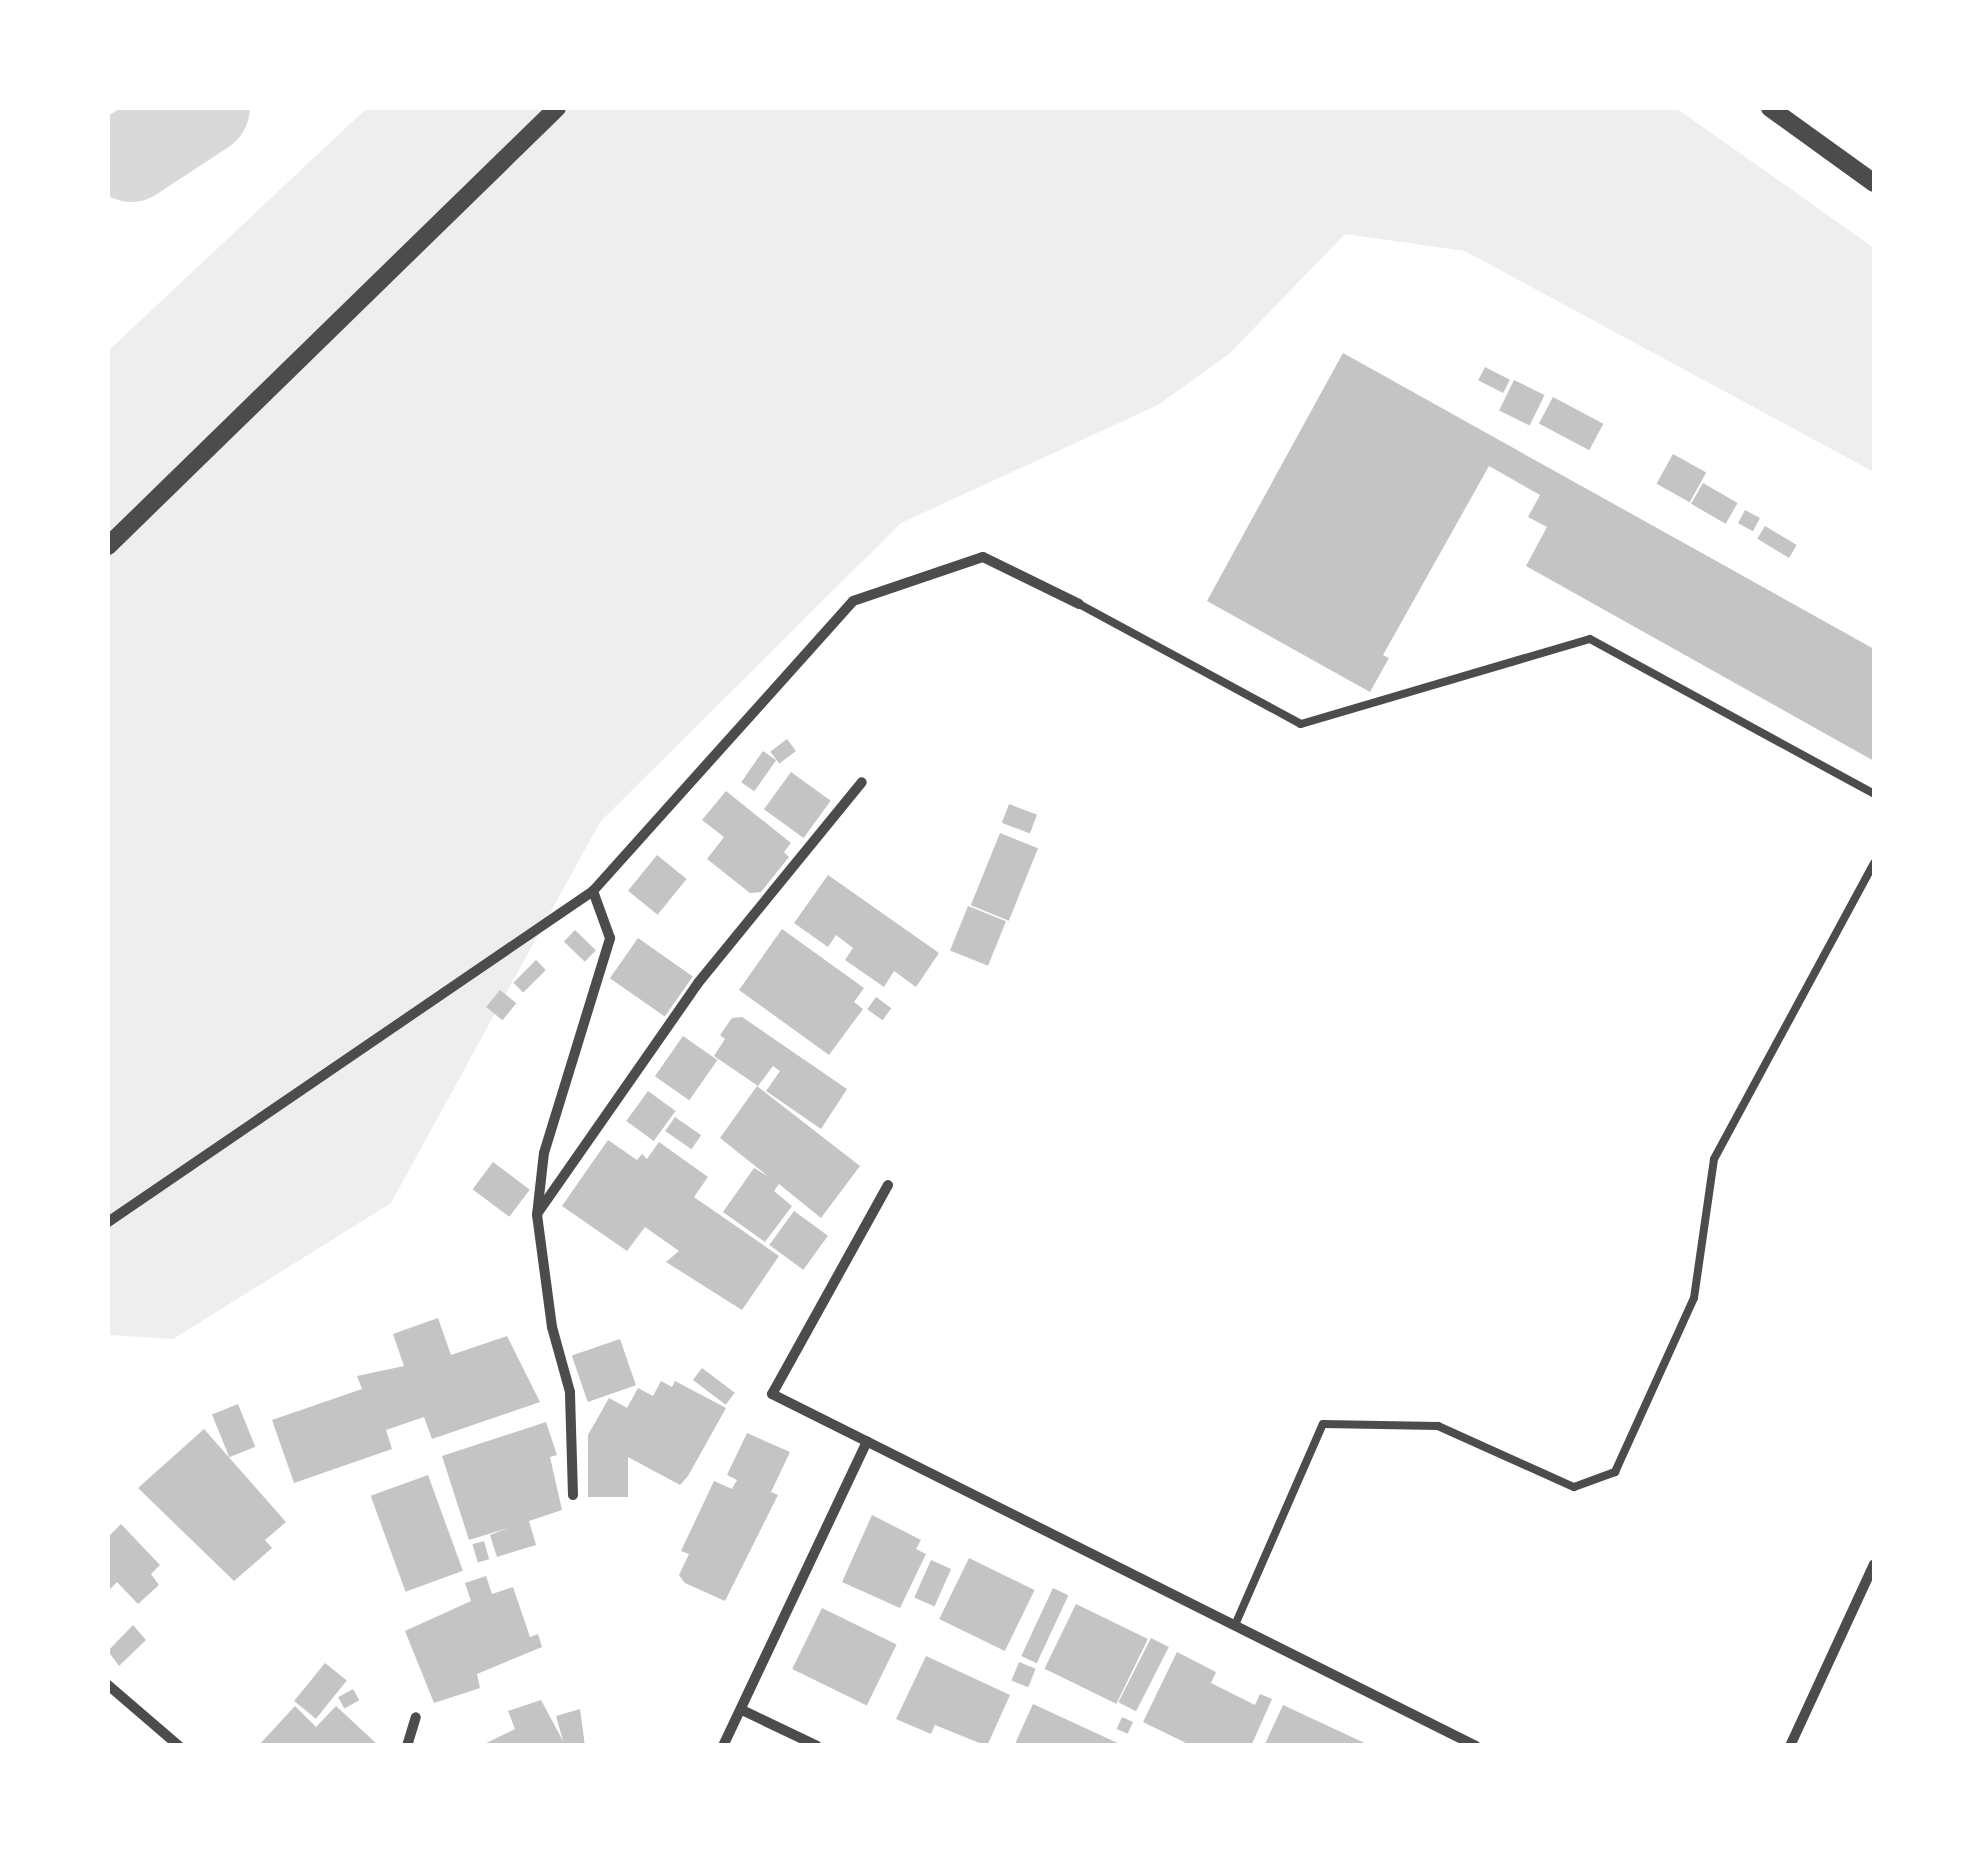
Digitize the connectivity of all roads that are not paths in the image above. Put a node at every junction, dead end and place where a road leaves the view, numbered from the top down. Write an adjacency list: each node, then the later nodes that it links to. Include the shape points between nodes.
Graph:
1 (557, 108): 4 (street)
2 (1770, 108): 3 (street)
3 (1874, 183)
4 (108, 546)
5 (1080, 604): 7 (lane, via 1300,724 1590,639); 9 (street, via 983,557 853,601)
6 (862, 782): 11 (street, via 698,983)
7 (1874, 794)
8 (1874, 863): 16 (lane, via 1714,1159 1694,1298 1615,1472 1574,1487 1438,1426 1323,1424)
9 (593, 891): 11 (street, via 610,938 544,1154); 12 (street)
10 (888, 1184): 13 (street, via 772,1394)
11 (536, 1215): 14 (street, via 552,1328 570,1392)
12 (108, 1222)
13 (867, 1441): 16 (street); 18 (street)
14 (573, 1495)
15 (1874, 1564): 25 (street)
16 (1235, 1625): 24 (street)
17 (108, 1685): 20 (street)
18 (742, 1710): 22 (street); 23 (street)
19 (416, 1717): 21 (street)
20 (179, 1746)
21 (407, 1746)
22 (723, 1746)
23 (818, 1746)
24 (1476, 1746)
25 (1790, 1746)

